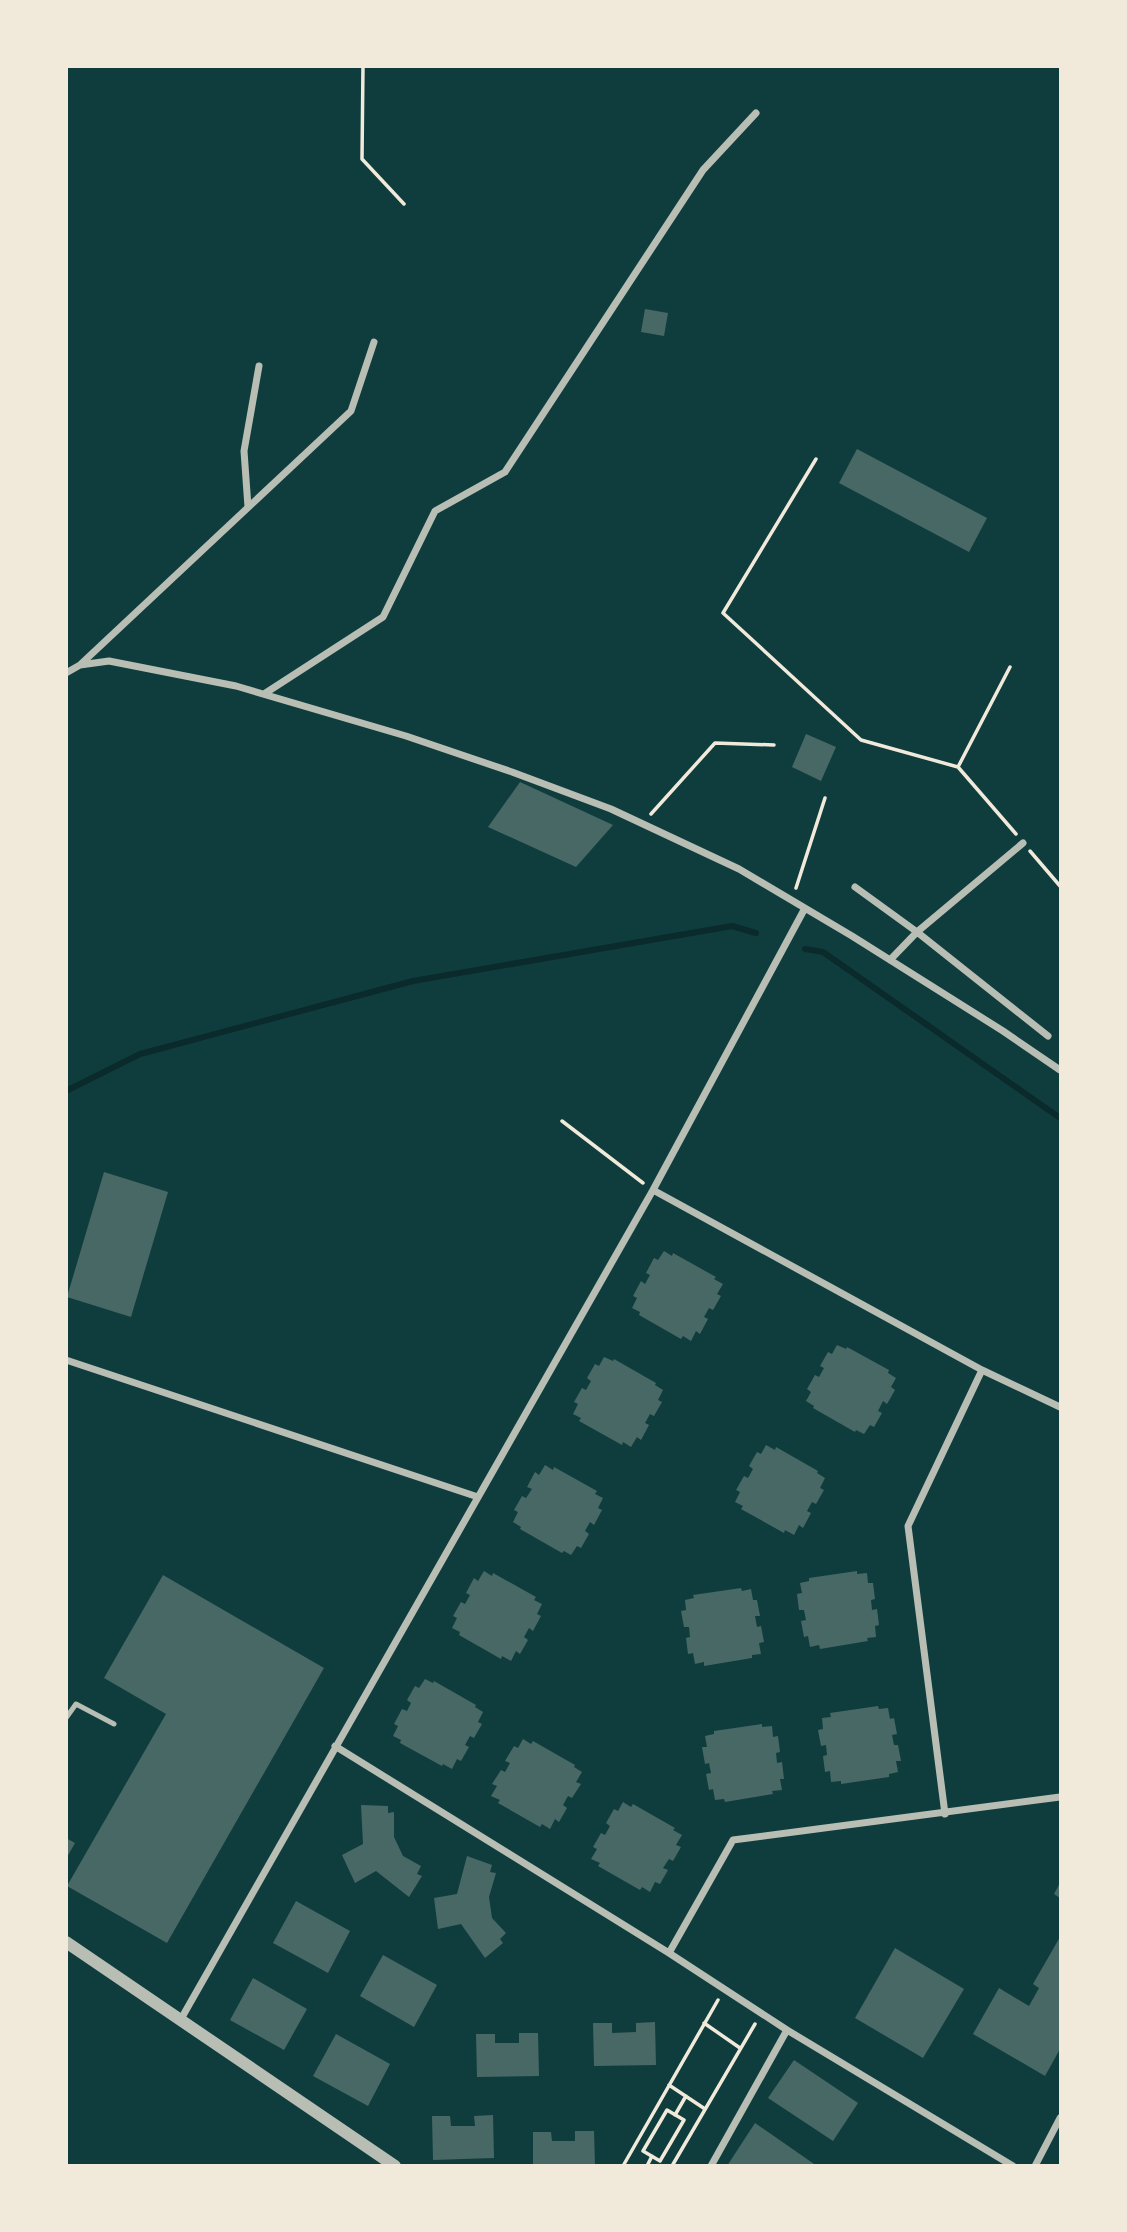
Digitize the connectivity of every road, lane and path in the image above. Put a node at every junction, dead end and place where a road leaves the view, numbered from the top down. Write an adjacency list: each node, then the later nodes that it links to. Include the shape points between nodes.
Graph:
1 (363, 66): 3 (path, via 362,159)
2 (756, 113): 11 (street, via 703,170 505,472 435,511 383,617)
3 (404, 204)
4 (374, 342): 7 (street, via 351,411)
5 (259, 366): 7 (street, via 244,451)
6 (816, 459): 13 (path, via 723,613 862,740)
7 (248, 507): 8 (street)
8 (80, 665): 10 (street); 11 (street, via 109,661)
9 (1010, 667): 13 (path)
10 (66, 673)
11 (264, 694): 15 (street, via 498,767)
12 (774, 744): 15 (path, via 715,743)
13 (958, 767): 16 (path)
14 (825, 798): 19 (path)
15 (643, 824): 19 (street, via 739,869)
16 (1023, 843): 17 (path); 21 (street)
17 (1060, 886)
18 (855, 887): 21 (street)
19 (792, 900): 20 (street)
20 (805, 908): 22 (street); 26 (street)
21 (917, 932): 22 (street); 23 (street)
22 (890, 960): 24 (street)
23 (1048, 1036)
24 (1060, 1070)
25 (562, 1121): 26 (path)
26 (653, 1190): 28 (street); 30 (street)
27 (66, 1360): 30 (street)
28 (982, 1370): 29 (street); 35 (street, via 908,1526)
29 (1060, 1406)
30 (478, 1497): 33 (street)
31 (66, 1718): 32 (lane, via 76,1704)
32 (114, 1724)
33 (335, 1746): 37 (street); 40 (street)
34 (1060, 1797): 35 (street)
35 (945, 1814): 37 (street, via 733,1840)
36 (66, 1942): 40 (street)
37 (669, 1954): 38 (street)
38 (724, 1989): 39 (street); 41 (path)
39 (761, 2013): 42 (street); 43 (path)
40 (181, 2019): 52 (street)
41 (704, 2023): 43 (path); 44 (path)
42 (787, 2030): 56 (street); 57 (street)
43 (741, 2048): 46 (path)
44 (669, 2085): 45 (path); 49 (path)
45 (686, 2096): 46 (path); 47 (path)
46 (705, 2109): 55 (path)
47 (675, 2115): 50 (path, via 667,2110); 51 (path, via 684,2120 660,2161)
48 (1060, 2118): 58 (street)
49 (646, 2124): 50 (path); 53 (path)
50 (655, 2131): 51 (path, via 643,2151)
51 (652, 2156): 54 (path)
52 (395, 2165)
53 (625, 2165)
54 (647, 2165)
55 (672, 2165)
56 (711, 2165)
57 (1013, 2165)
58 (1035, 2165)

